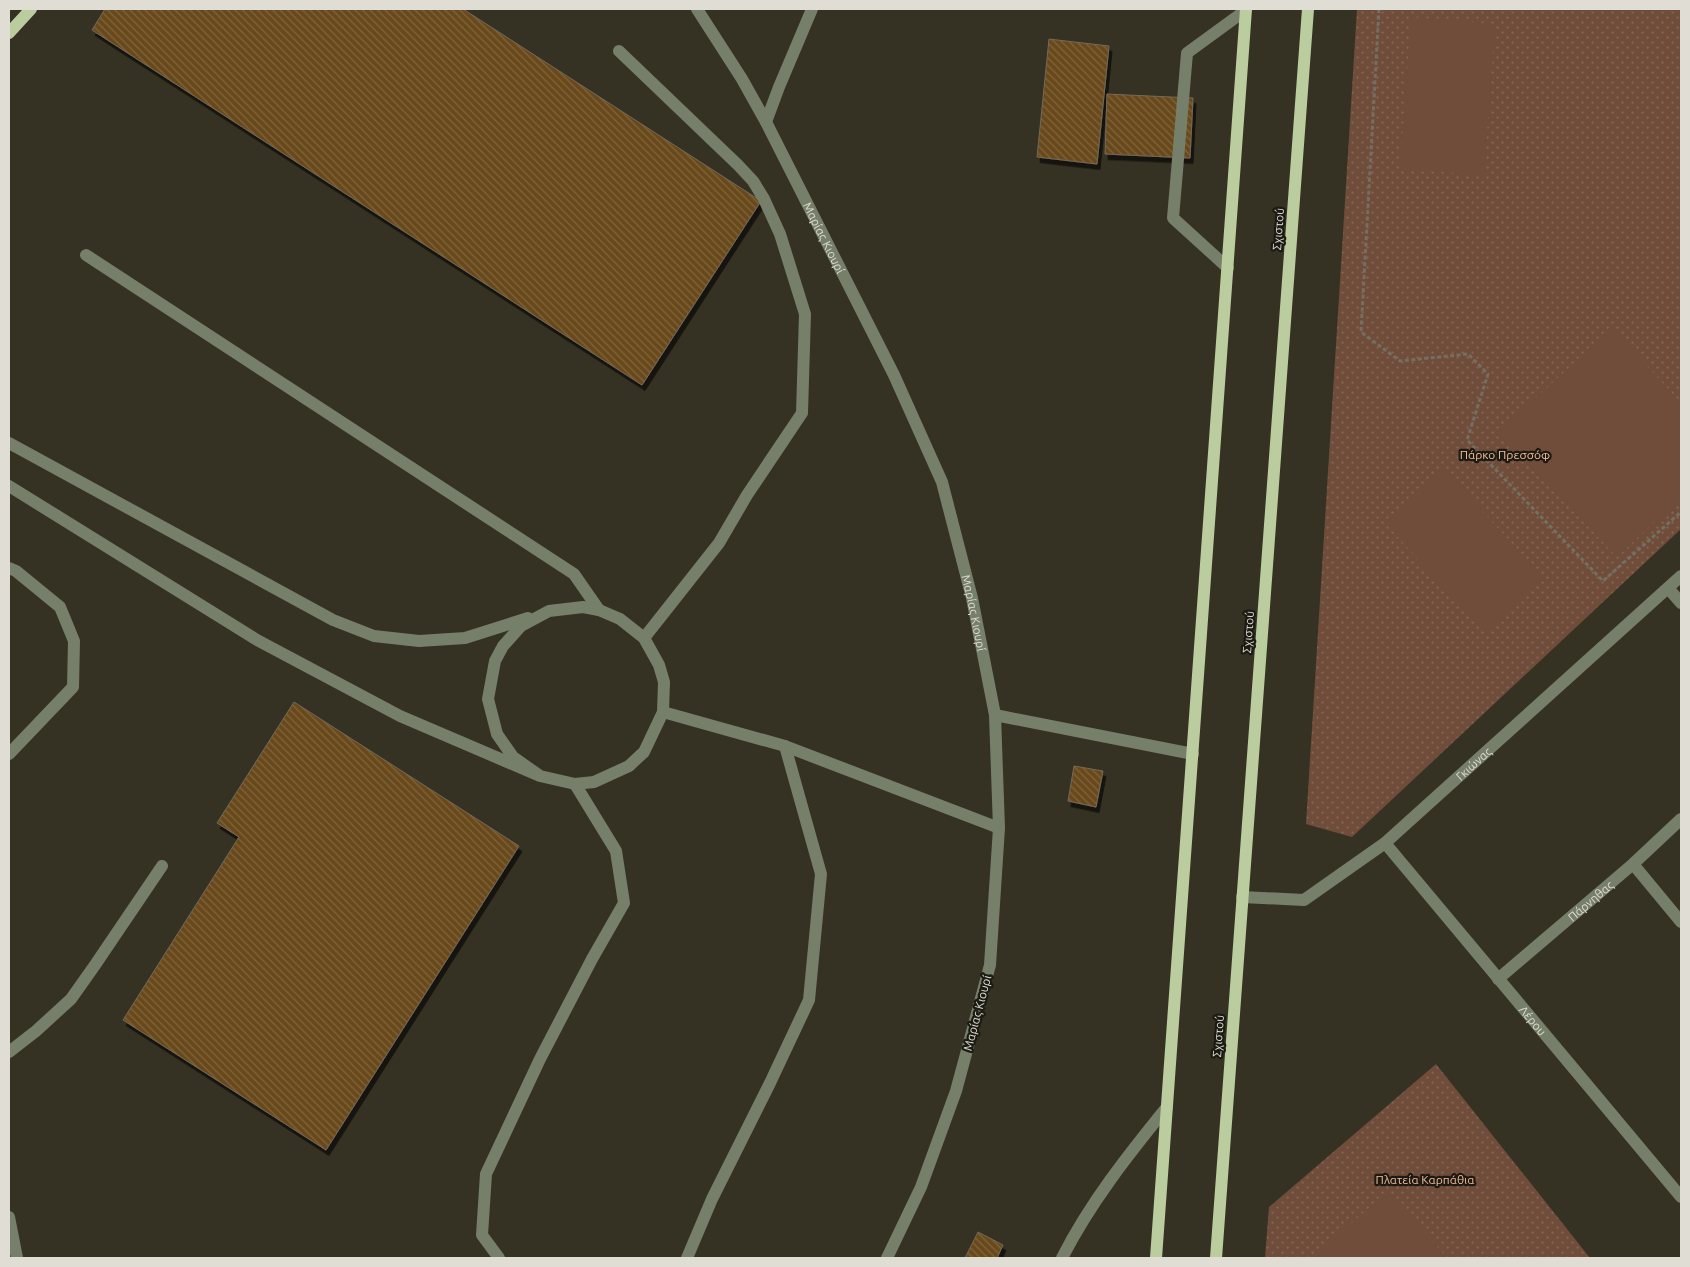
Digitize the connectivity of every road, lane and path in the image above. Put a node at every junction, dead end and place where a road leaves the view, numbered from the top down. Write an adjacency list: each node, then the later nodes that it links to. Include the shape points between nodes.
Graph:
1 (31, 9): 7 (main road)
2 (697, 9): 9 (street, Μαρίας Κιουρί)
3 (812, 9): 9 (street)
4 (1246, 9): 11 (main road); 11 (street, via 1186,53 1173,218)
5 (1308, 9): 34 (main road, Σχιστού)
6 (1379, 9): 14 (path, via 1361,332 1400,362 1468,354 1488,374 1467,440 1603,581)
7 (9, 33)
8 (619, 50): 21 (street, via 753,181 780,234 805,314 802,413 747,494 719,543)
9 (766, 122): 23 (street, Μαρίας Κιουρί, via 894,375 942,482 972,598)
10 (86, 255): 19 (street, via 574,574)
11 (1228, 268): 26 (main road)
12 (9, 443): 20 (street, via 333,620 374,636 419,641 465,638)
13 (9, 486): 27 (street, via 257,640 400,716)
14 (1681, 512)
15 (9, 568): 25 (street, via 60,607 74,641 73,688)
16 (1681, 576): 17 (street, Γκιώνας)
17 (1668, 588): 18 (street); 31 (street, Γκιώνας)
18 (1681, 603)
19 (599, 610): 20 (street, via 583,607); 21 (street, via 620,619)
20 (549, 611): 27 (street, via 522,626 503,646 495,661 488,699 497,734 513,757)
21 (644, 638): 22 (street, via 660,666 664,682)
22 (663, 712): 24 (street); 28 (street, via 644,752 629,766 594,782)
23 (995, 716): 26 (street); 30 (street, Μαρίας Κιουρί)
24 (785, 746): 30 (street); 43 (street, via 821,874 809,1000)
25 (9, 754)
26 (1193, 754): 38 (main road)
27 (540, 776): 28 (street)
28 (575, 784): 42 (street, via 616,851 624,904 540,1059 486,1174 482,1235)
29 (1681, 819): 32 (street, Πάρνηθας)
30 (999, 828): 44 (street, Μαρίας Κιουρί, via 990,965 956,1091 921,1187)
31 (1385, 843): 34 (street, Γκιώνας, via 1304,900); 36 (street, Λέρου)
32 (1633, 864): 35 (street); 36 (street, Πάρνηθας)
33 (162, 866): 37 (street, via 70,998)
34 (1242, 897): 47 (main road, Σχιστού)
35 (1681, 922)
36 (1498, 979): 39 (street, Λέρου)
37 (9, 1052)
38 (1167, 1107): 45 (street, via 1121,1165 1078,1227); 46 (main road)
39 (1681, 1197)
40 (9, 1217): 41 (street)
41 (17, 1258)
42 (499, 1258)
43 (686, 1258)
44 (887, 1258)
45 (1062, 1258)
46 (1156, 1258)
47 (1216, 1258)

